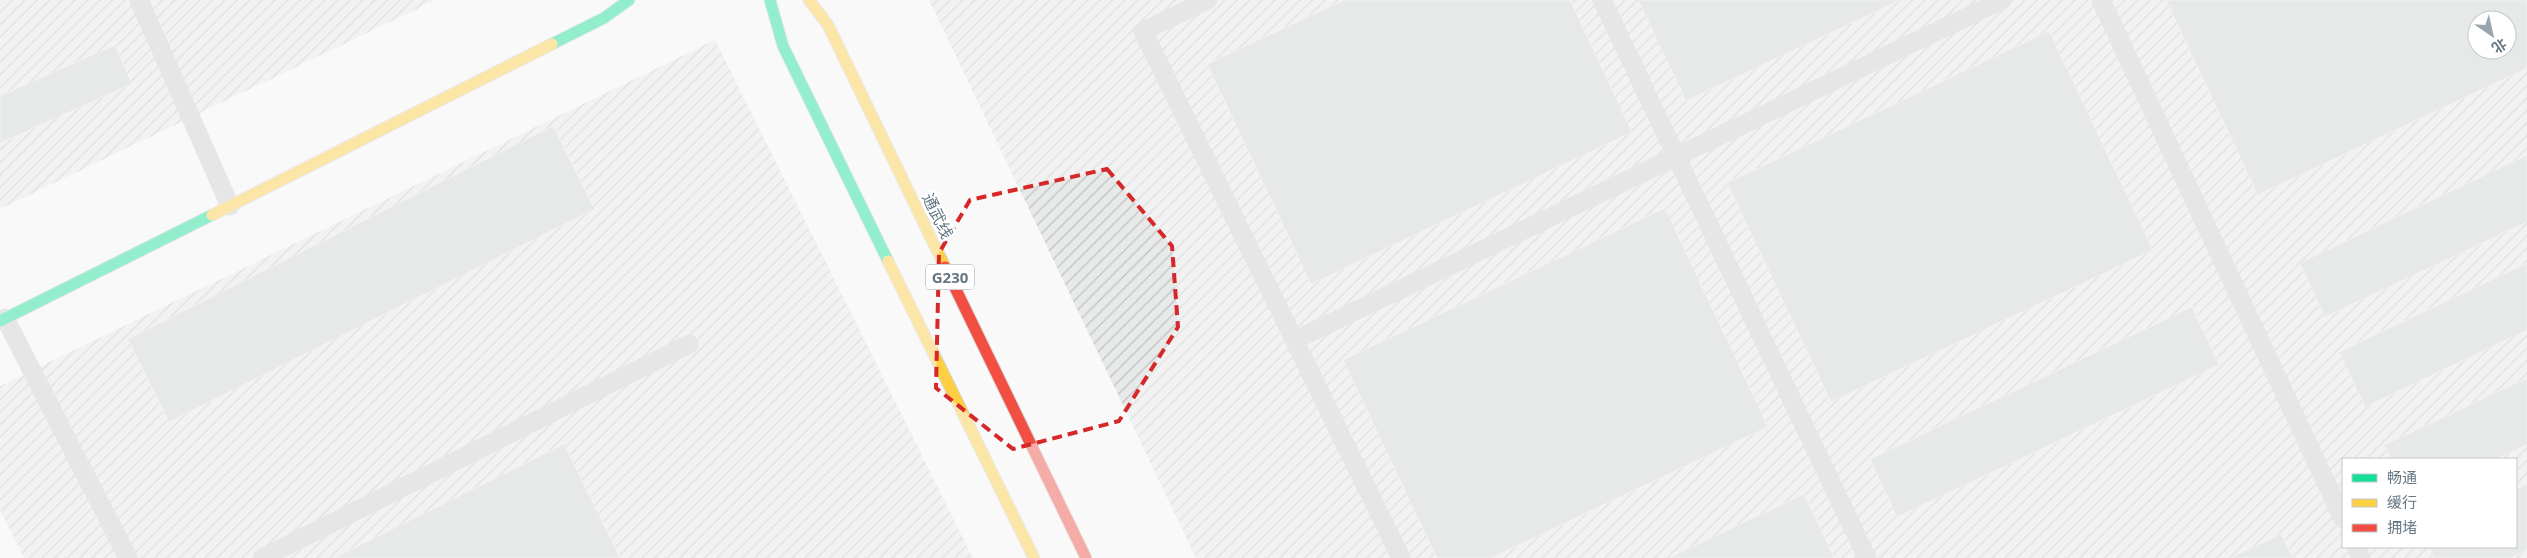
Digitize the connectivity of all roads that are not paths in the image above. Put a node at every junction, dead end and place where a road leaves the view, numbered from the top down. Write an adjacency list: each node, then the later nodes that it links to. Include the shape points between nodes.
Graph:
1 (139, 0): 10 (lane)
2 (629, 0): 10 (main road, via 604,18)
3 (770, 0): 17 (main road, G230, via 783,46)
4 (809, 0): 18 (main road, 通武线 / G230, via 828,25)
5 (1208, 0): 12 (lane, via 1143,31)
6 (1602, 0): 9 (lane)
7 (2002, 0): 9 (lane)
8 (2101, 0): 14 (lane)
9 (1677, 157): 12 (lane); 20 (lane)
10 (230, 206): 11 (main road)
11 (3, 319): 15 (lane)
12 (1295, 340): 19 (lane)
13 (689, 344): 16 (lane)
14 (2342, 517)
15 (128, 558)
16 (262, 558)
17 (1034, 558)
18 (1086, 558)
19 (1401, 558)
20 (1867, 558)

